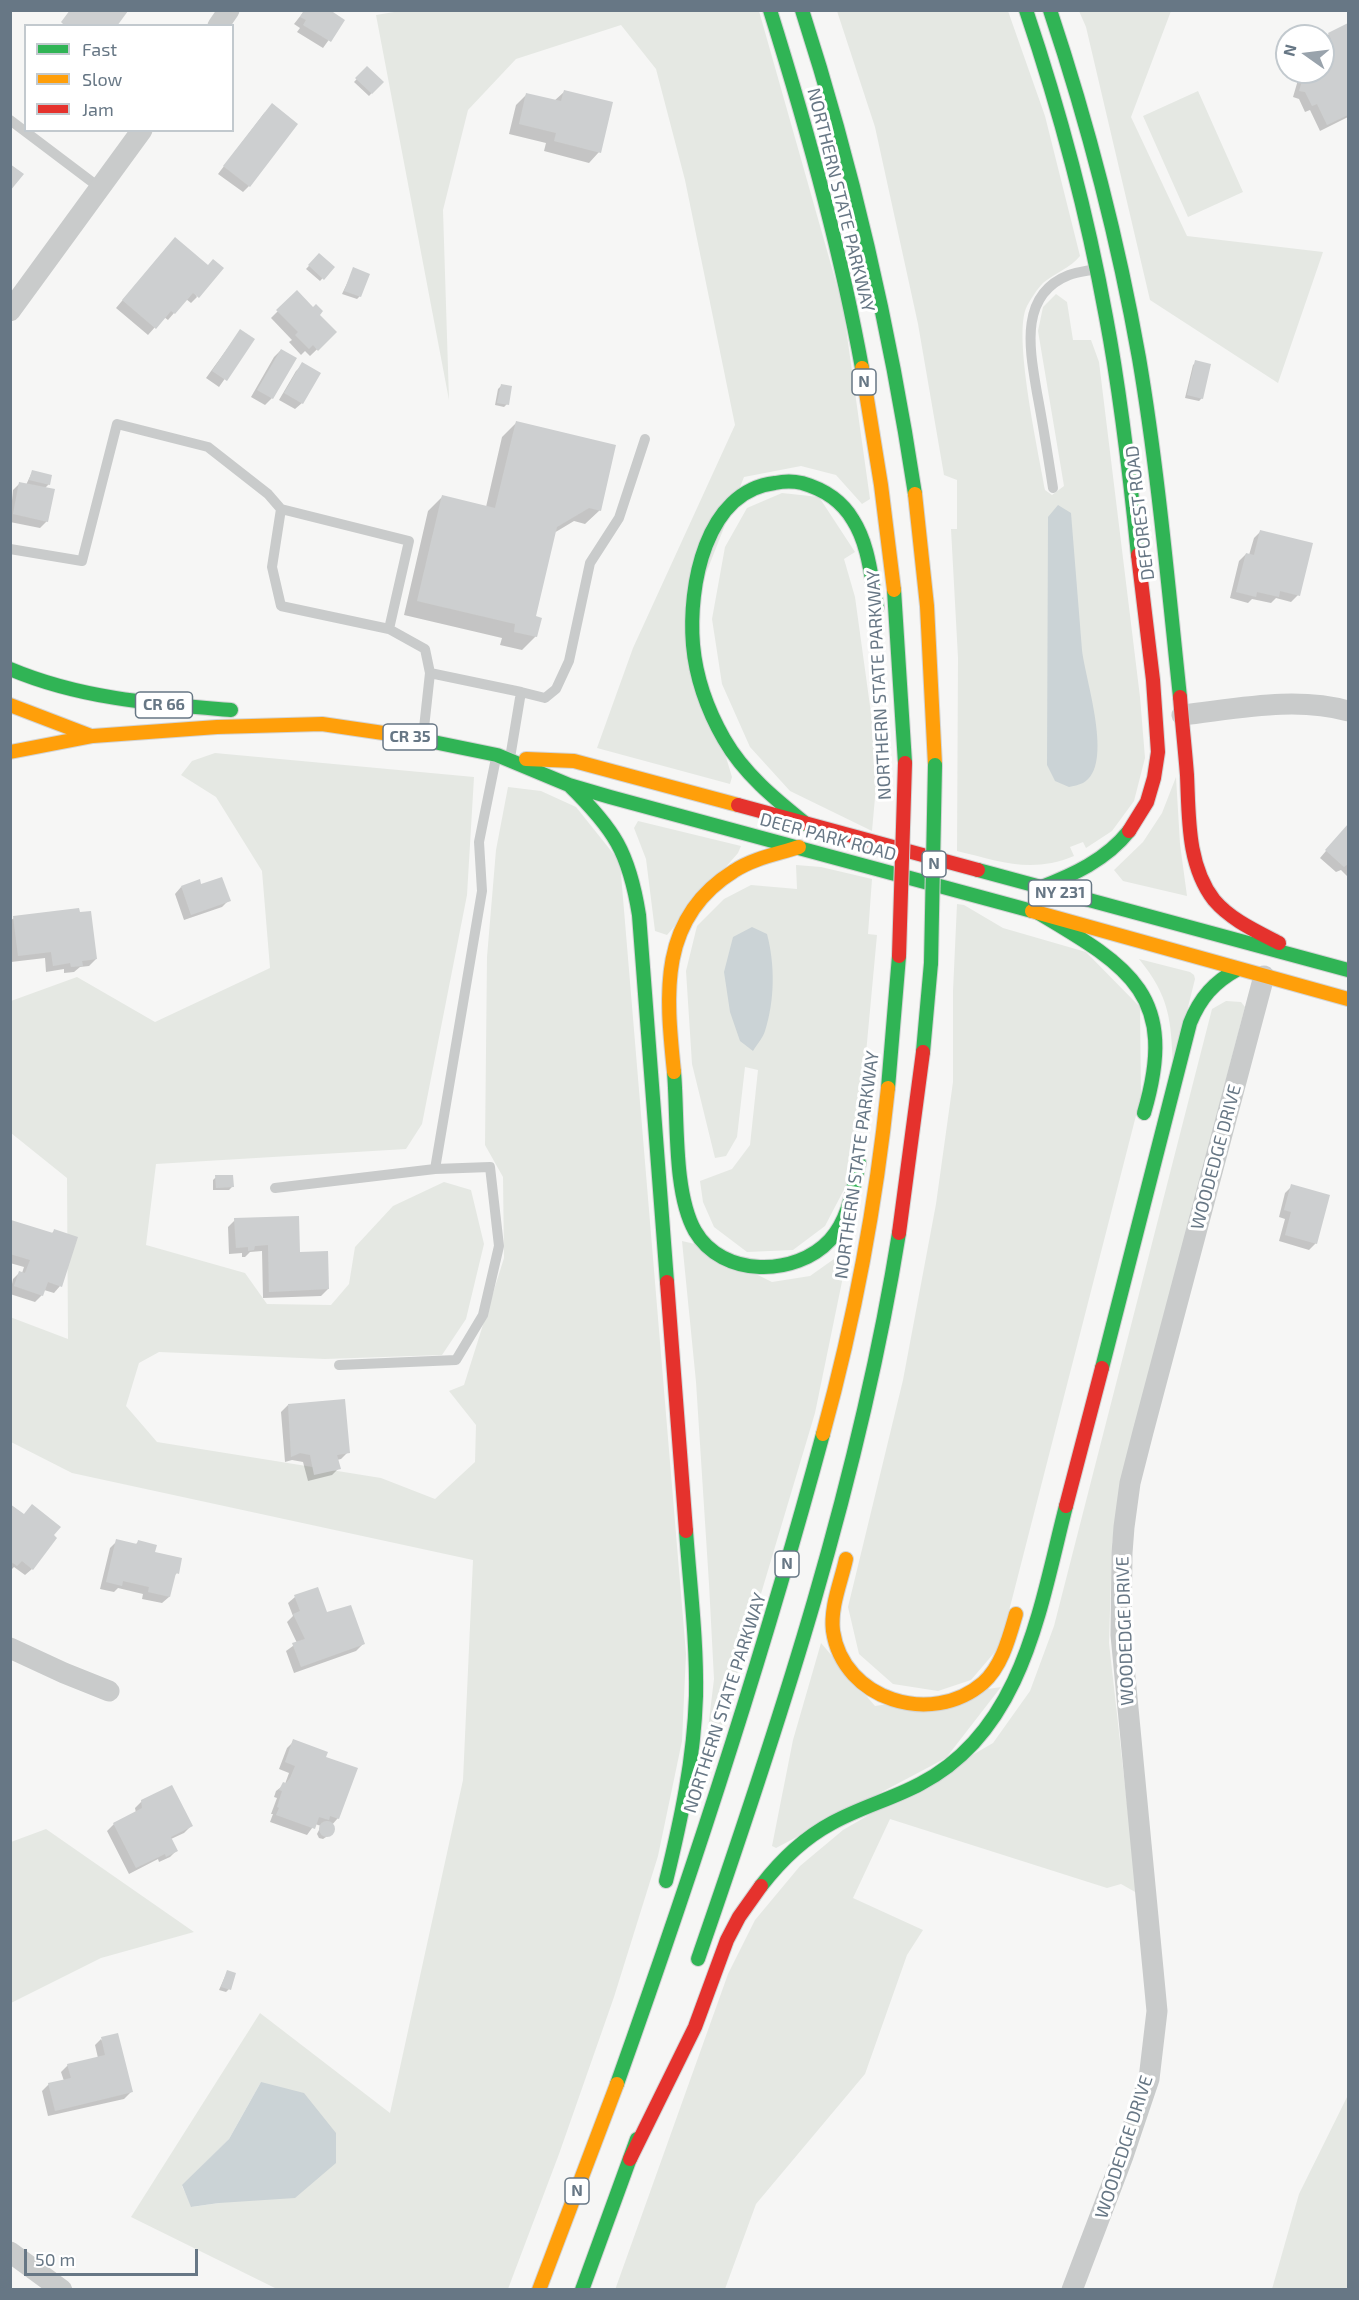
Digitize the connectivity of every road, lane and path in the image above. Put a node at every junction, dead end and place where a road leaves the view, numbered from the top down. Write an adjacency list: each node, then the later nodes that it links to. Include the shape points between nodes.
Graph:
1 (229, 10): 7 (street)
2 (770, 10): 34 (main road, NORTHERN STATE PARKWAY / N, via 820,179 861,362 890,557)
3 (802, 10): 8 (main road, NORTHERN STATE PARKWAY / N)
4 (811, 10): 8 (main road)
5 (1026, 10): 14 (main road, DEFOREST ROAD, via 1055,101)
6 (1050, 10): 28 (main road, DEFOREST ROAD, via 1092,151 1131,322 1150,443)
7 (219, 24)
8 (824, 79): 51 (main road, NORTHERN STATE PARKWAY / N, bridge, via 872,264 906,440 926,603 935,765 931,963 924,1048)
9 (10, 120): 10 (lane)
10 (24, 131)
11 (26, 132): 13 (lane)
12 (141, 132): 13 (street)
13 (100, 188): 15 (street)
14 (1096, 269): 17 (lane, via 1068,276 1049,289 1037,305 1030,326 1030,350); 38 (main road, DEFOREST ROAD, via 1124,422 1156,717 1157,767 1145,806 1119,843 1094,864)
15 (10, 311)
16 (645, 439): 25 (lane, via 619,518 590,563 569,661 556,689 545,698)
17 (1053, 488)
18 (281, 509): 19 (lane, via 268,494 208,447 117,424 82,561); 21 (lane, via 272,567 281,606); 21 (lane, via 409,541)
19 (10, 549)
20 (880, 626): 36 (main road, via 856,525 848,512 823,492 799,482 769,483 740,495 717,521 699,565 693,615 693,644 704,694 725,741 739,761 777,801)
21 (388, 629): 24 (lane, via 425,648)
22 (884, 649): 34 (main road)
23 (10, 669): 29 (main road, CR 66, via 57,687 99,696)
24 (430, 673): 25 (lane); 31 (lane)
25 (521, 692): 33 (lane)
26 (10, 705): 30 (main road)
27 (1348, 711): 28 (street, via 1290,704)
28 (1182, 715): 40 (main road, DEFOREST ROAD, via 1194,851 1207,889 1221,908 1242,925)
29 (322, 724): 30 (main road, DEER PARK ROAD / CR 35); 31 (main road, DEER PARK ROAD / CR 35)
30 (93, 736): 32 (main road, DEER PARK ROAD / CR 35)
31 (422, 739): 33 (main road, DEER PARK ROAD / CR 35)
32 (10, 752)
33 (503, 757): 35 (main road, DEER PARK ROAD / NY 231); 36 (main road, DEER PARK ROAD / NY 231, via 574,761); 49 (lane, via 479,842 482,891)
34 (905, 763): 45 (main road, NORTHERN STATE PARKWAY / N, bridge)
35 (569, 785): 37 (main road, DEER PARK ROAD / NY 231); 58 (main road, via 600,815 621,844 632,874 639,915 696,1681 691,1762)
36 (806, 824): 38 (main road, DEER PARK ROAD / NY 231)
37 (799, 847): 39 (main road, DEER PARK ROAD / NY 231); 48 (main road, via 751,863 718,881 690,910 674,943 669,1004 681,1179 695,1233 705,1246 730,1261 760,1268 790,1264 819,1250 838,1229 851,1200)
38 (1039, 888): 40 (main road, DEER PARK ROAD / NY 231)
39 (1037, 912): 41 (main road, DEER PARK ROAD / NY 231); 47 (main road, via 1114,960 1142,992 1155,1026 1157,1044)
40 (1314, 961): 42 (main road, DEER PARK ROAD / NY 231)
41 (1238, 969): 43 (main road, DEER PARK ROAD / NY 231); 63 (main road, via 1206,991 1190,1023 1034,1632 1014,1686 989,1727 947,1767 916,1786 851,1812 816,1832 765,1881 730,1934 703,2008)
42 (1348, 970)
43 (1264, 976): 44 (main road, DEER PARK ROAD / NY 231); 68 (street, WOODEDGE DRIVE, via 1127,1504 1121,1635 1156,2012 1149,2079)
44 (1348, 999)
45 (895, 1019): 46 (main road); 62 (main road, NORTHERN STATE PARKWAY / N, via 871,1211 835,1389 785,1570 722,1773)
46 (872, 1109)
47 (1141, 1126)
48 (861, 1154)
49 (435, 1168): 50 (lane); 52 (lane, via 490,1167 499,1246 483,1315 456,1360)
50 (275, 1188)
51 (878, 1352): 53 (main road); 60 (main road, NORTHERN STATE PARKWAY / N, via 790,1678)
52 (339, 1365)
53 (865, 1467)
54 (850, 1544): 55 (main road, via 836,1601 836,1643 841,1658 858,1680 891,1701 915,1707 940,1704 956,1700 981,1685 1000,1662)
55 (1019, 1600)
56 (10, 1648): 57 (street)
57 (109, 1691)
58 (663, 1893)
59 (647, 1958): 62 (main road)
60 (692, 1977)
61 (668, 2049): 63 (main road, N)
62 (613, 2092): 66 (main road, NORTHERN STATE PARKWAY / N)
63 (630, 2159): 67 (main road, N)
64 (10, 2252): 65 (street)
65 (62, 2289)
66 (539, 2289)
67 (582, 2289)
68 (1072, 2289)

